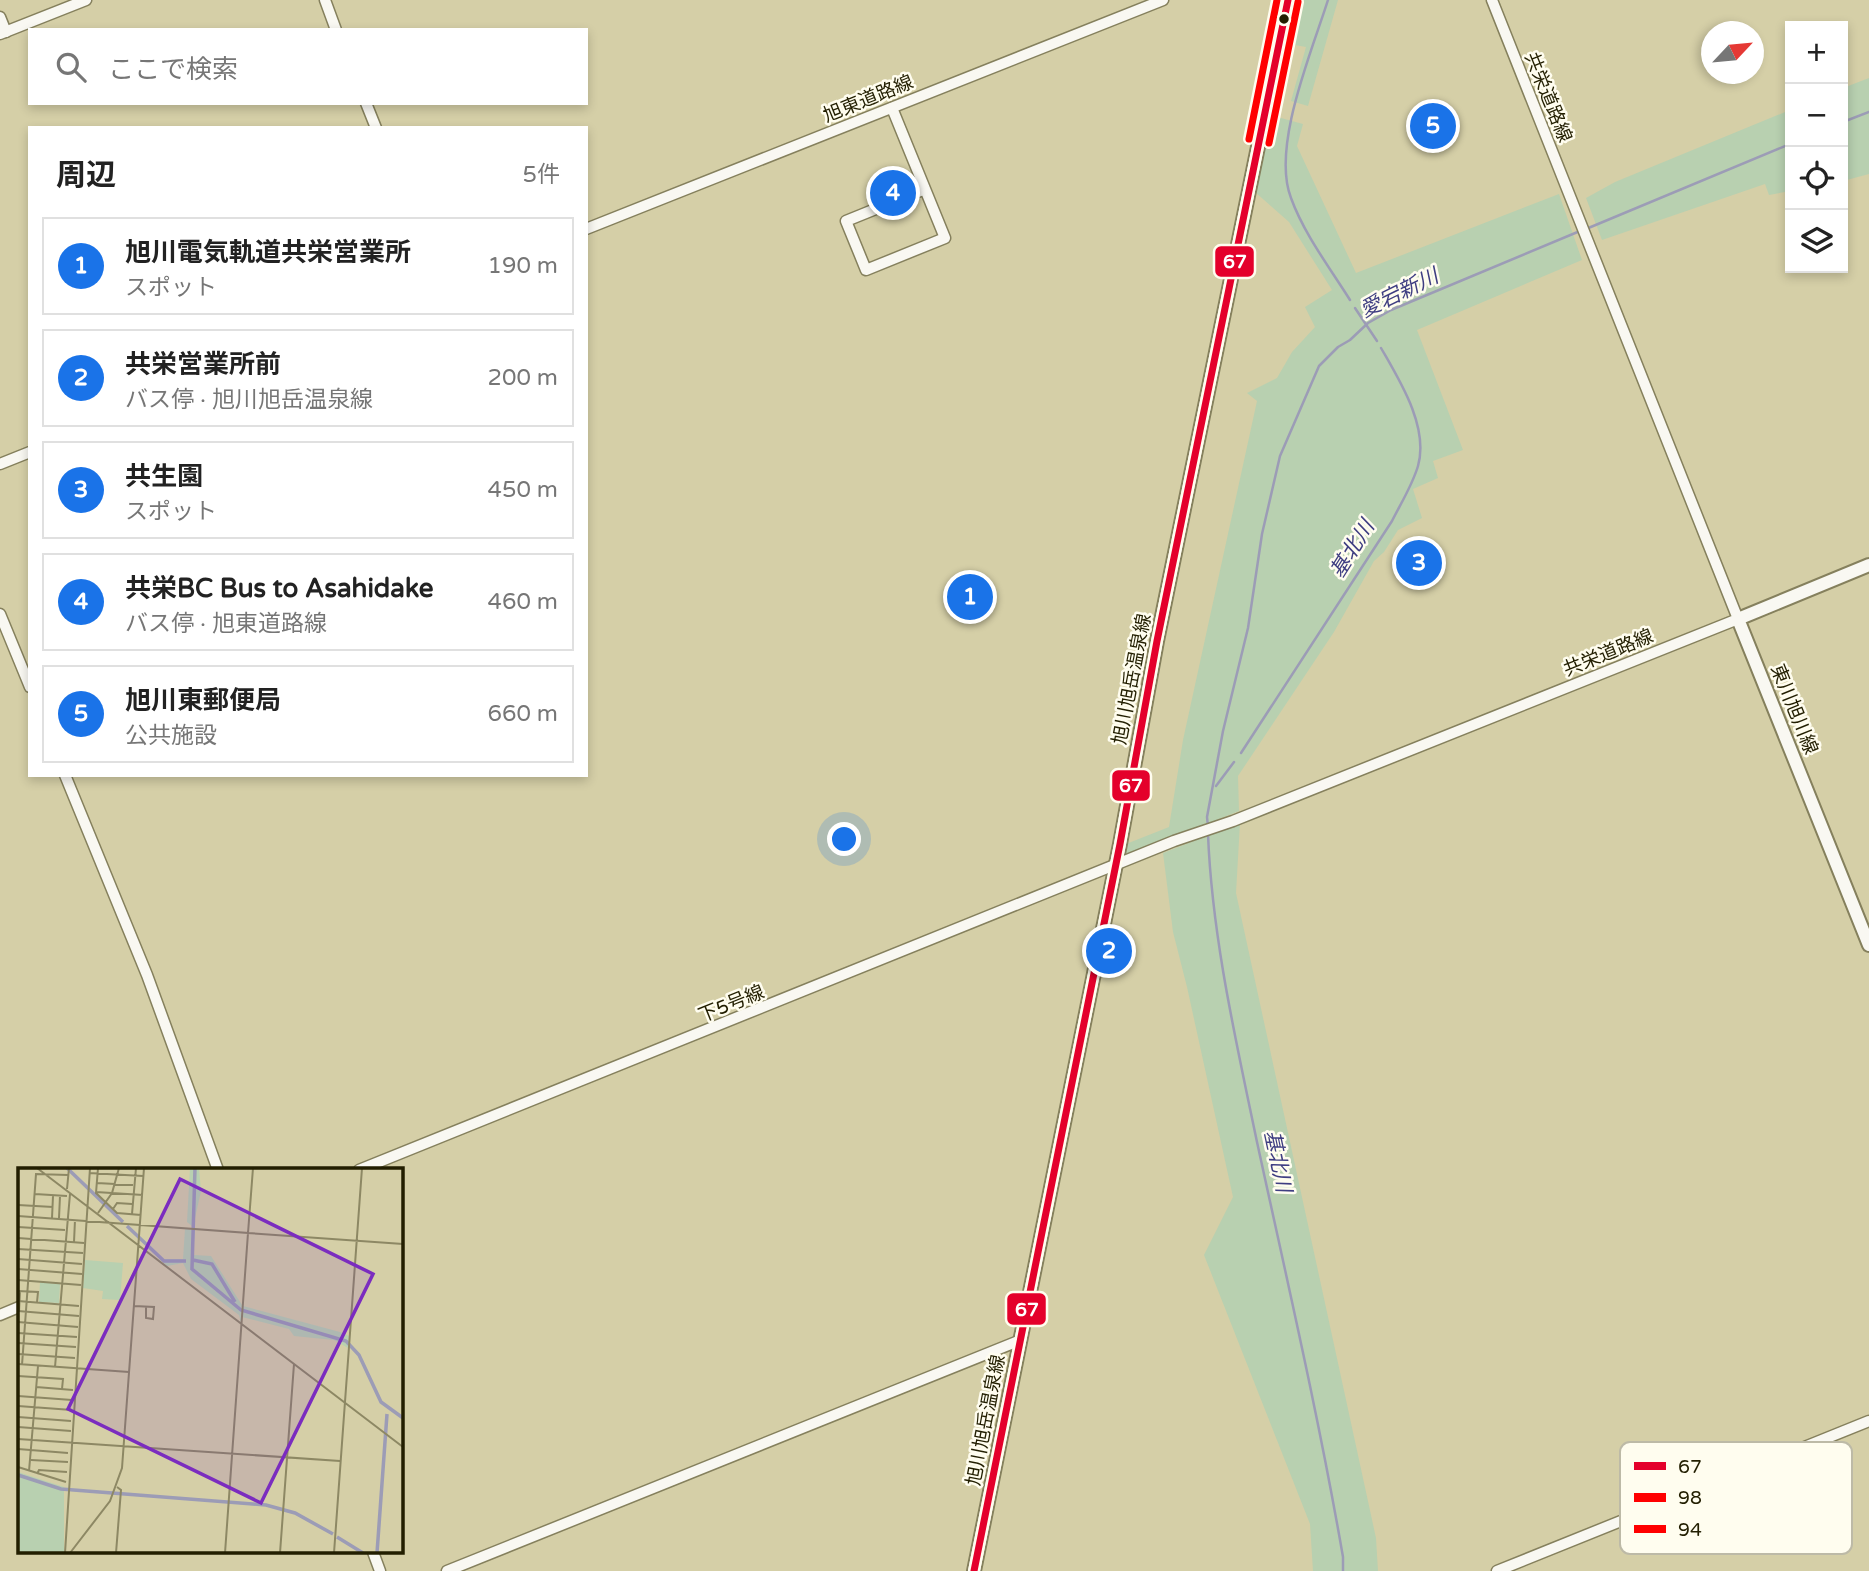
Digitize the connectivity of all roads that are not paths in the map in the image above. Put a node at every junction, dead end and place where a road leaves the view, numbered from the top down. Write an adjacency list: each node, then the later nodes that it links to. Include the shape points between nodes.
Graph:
1 (325, 0): 7 (street)
2 (1163, 0): 10 (street, 旭東道路線)
3 (1288, 0): 21 (main road, 旭川旭岳温泉線)
4 (1492, 0): 18 (street, 共栄道路線)
5 (81, 1): 8 (street)
6 (0, 17): 8 (street)
7 (335, 28)
8 (3, 33)
9 (367, 105): 11 (street)
10 (892, 107): 12 (street); 13 (street, 旭東道路線)
11 (375, 126)
12 (925, 189): 12 (street, via 945,238 866,270 846,221)
13 (588, 228)
14 (28, 453): 15 (street)
15 (0, 464)
16 (1869, 565): 18 (main road)
17 (0, 614): 19 (street)
18 (1738, 619): 21 (street, 共栄道路線); 22 (main road, 東川旭川線)
19 (28, 682)
20 (66, 777): 23 (street)
21 (1114, 867): 24 (street, 下5号線); 27 (main road, 旭川旭岳温泉線)
22 (1869, 945)
23 (217, 1168)
24 (364, 1168)
25 (18, 1307): 26 (street)
26 (0, 1315)
27 (1021, 1340): 33 (street); 34 (main road, 旭川旭岳温泉線)
28 (1869, 1421): 29 (street)
29 (1817, 1442)
30 (1620, 1521): 35 (street)
31 (374, 1554): 32 (street)
32 (380, 1571)
33 (447, 1571)
34 (974, 1571)
35 (1497, 1571)

